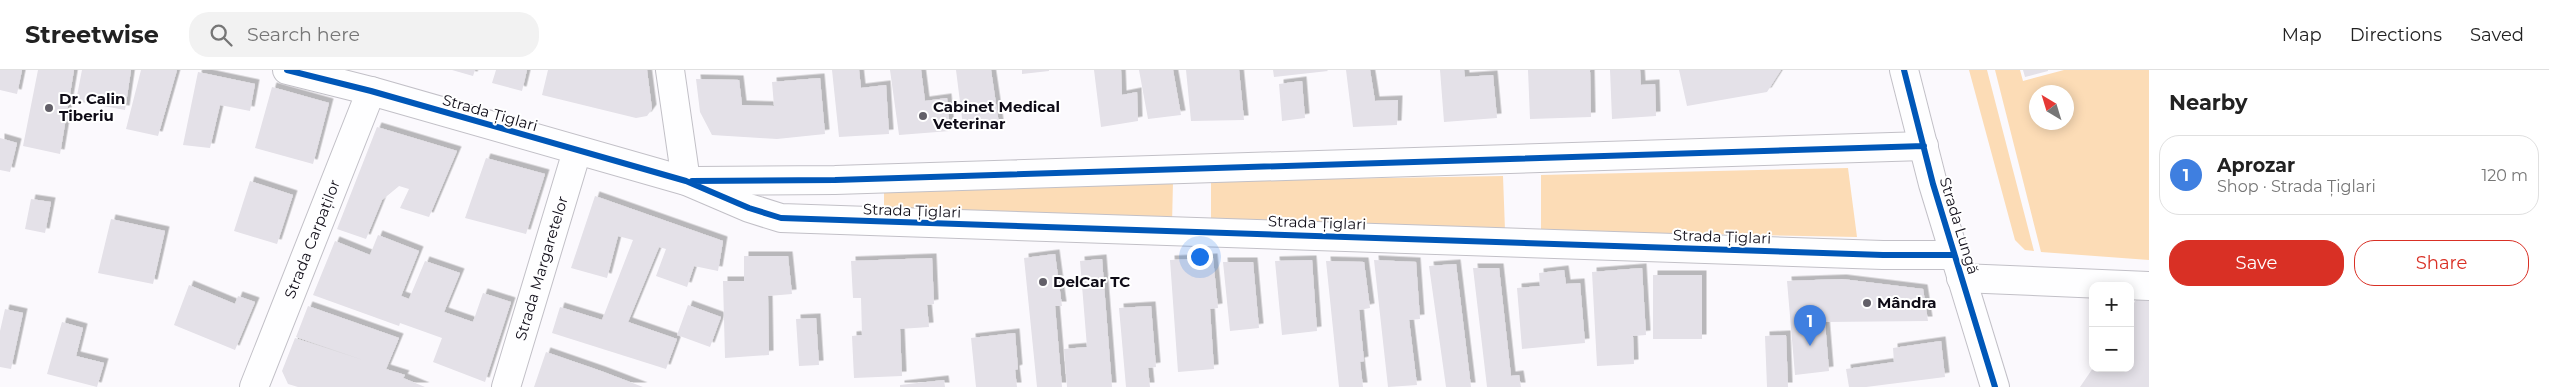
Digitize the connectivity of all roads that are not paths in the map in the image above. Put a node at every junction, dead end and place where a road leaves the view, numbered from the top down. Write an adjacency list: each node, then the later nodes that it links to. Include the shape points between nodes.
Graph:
1 (287, 70): 4 (street, Strada Țiglari)
2 (670, 70): 7 (street)
3 (1904, 70): 5 (street, Strada Lungă)
4 (371, 91): 6 (street, Strada Țiglari); 10 (street, Strada Carpaților)
5 (1924, 146): 7 (street, Strada Țiglari, via 844,180); 8 (street, Strada Lungă, via 1932,184)
6 (577, 151): 7 (street, Strada Țiglari); 11 (street, Strada Margaretelor)
7 (686, 181): 8 (street, Strada Țiglari, via 781,218 1883,255)
8 (1958, 266): 9 (street, Strada Țiglari); 12 (street, Strada Lungă)
9 (2149, 286)
10 (254, 387)
11 (506, 387)
12 (1995, 387)

